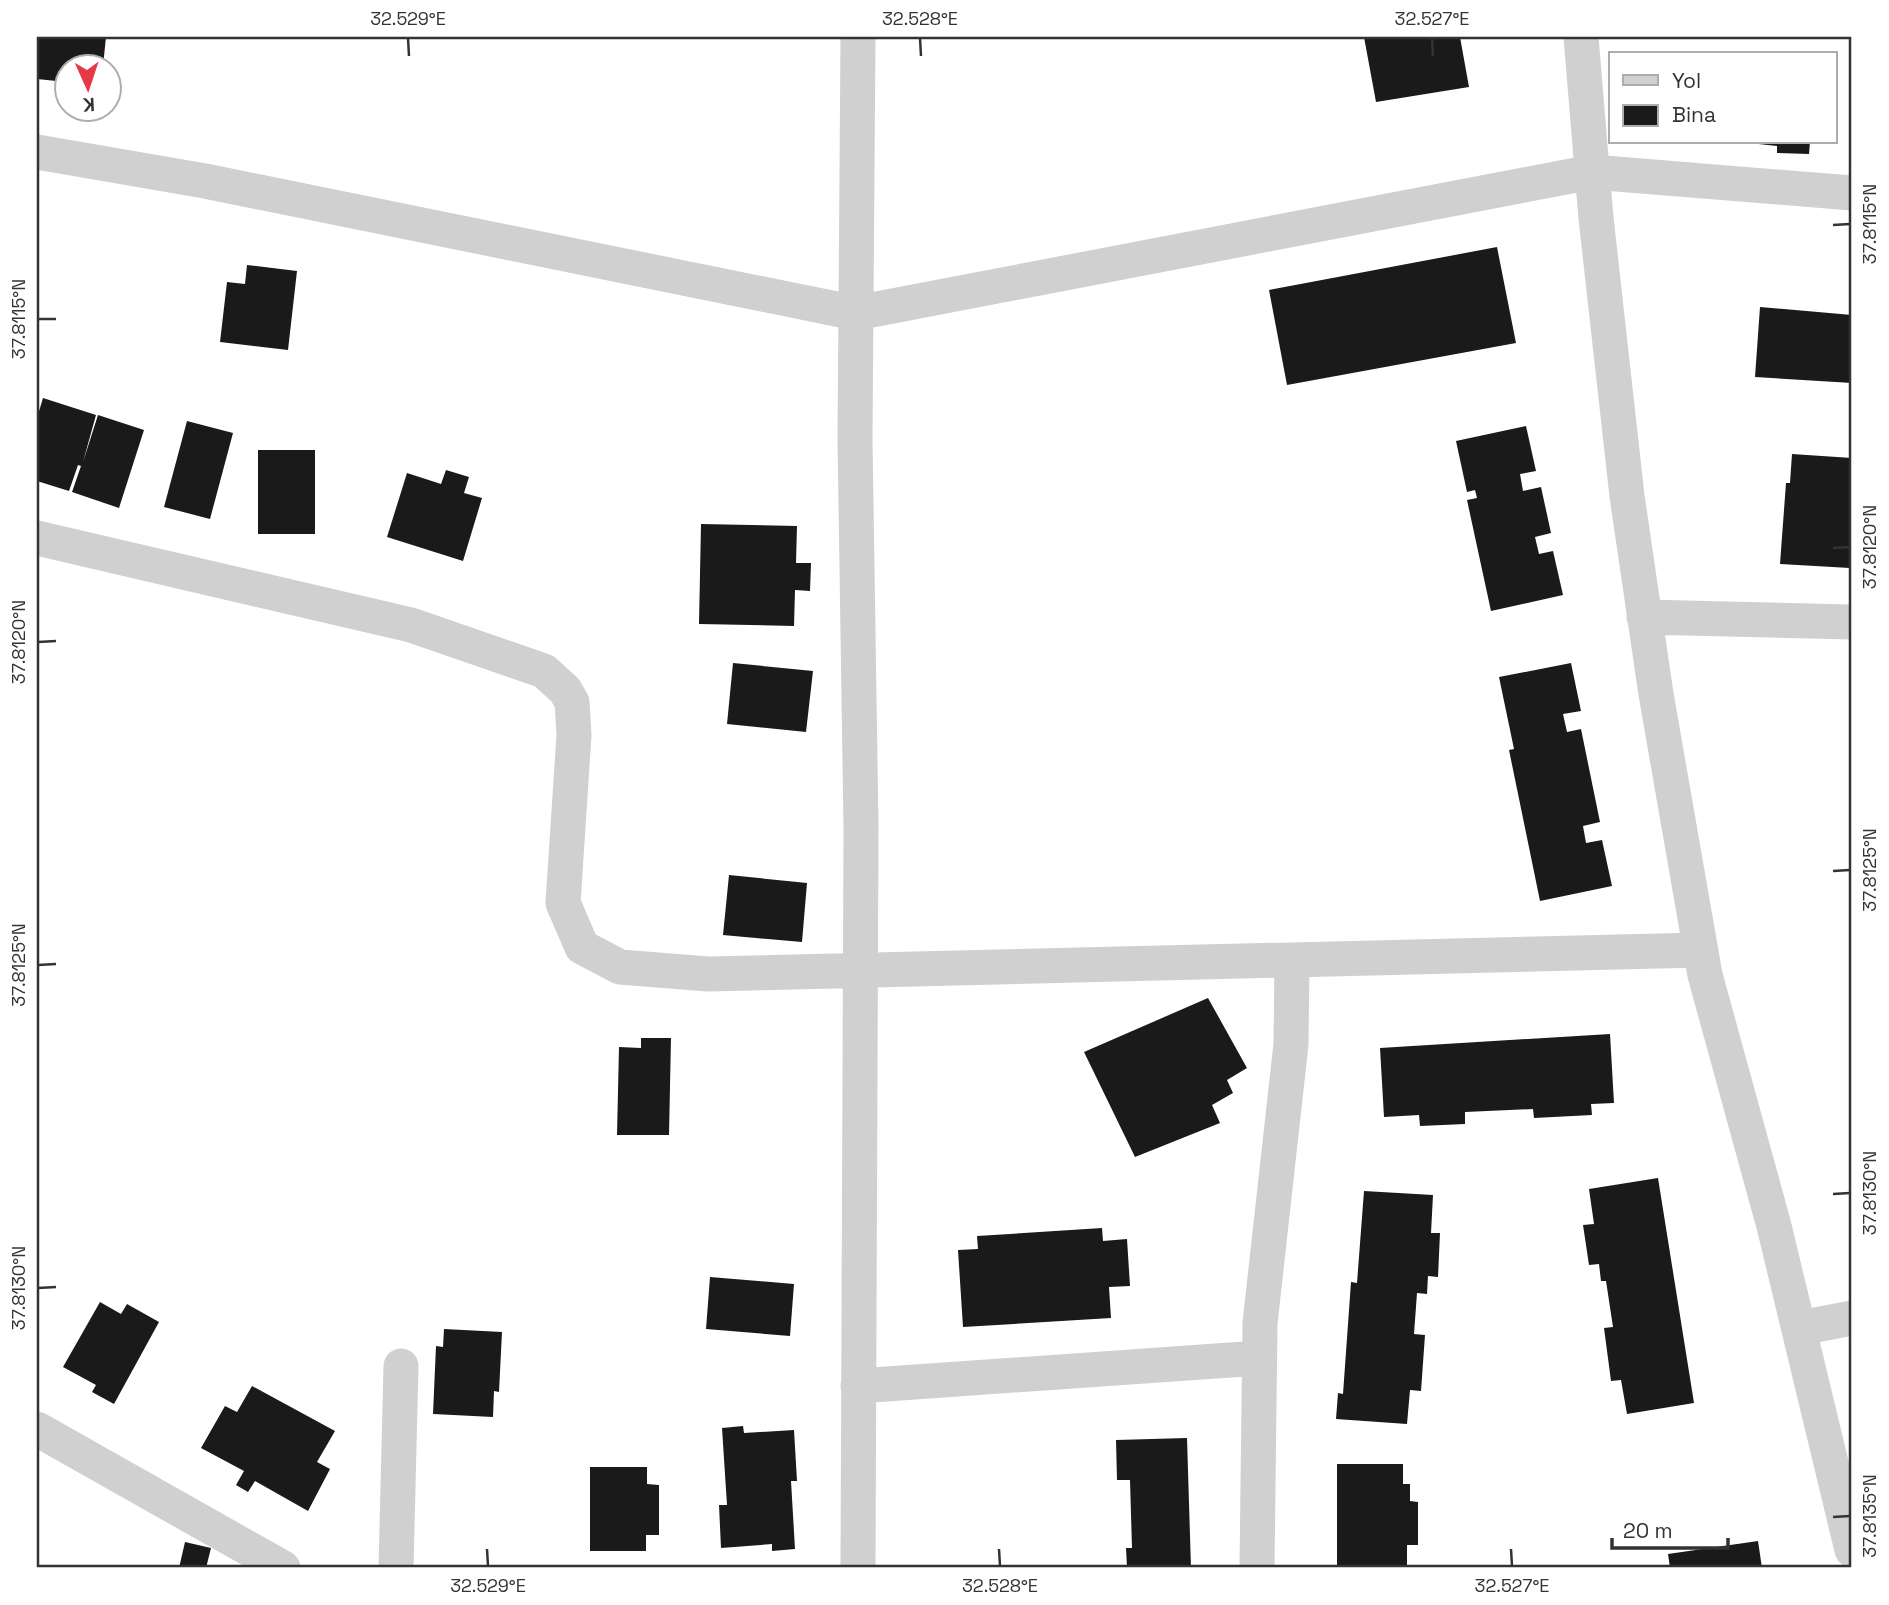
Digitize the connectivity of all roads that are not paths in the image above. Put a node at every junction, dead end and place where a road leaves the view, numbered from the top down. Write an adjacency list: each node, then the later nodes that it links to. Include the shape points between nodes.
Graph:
1 (858, 37): 6 (street)
2 (1581, 37): 4 (street)
3 (37, 152): 6 (street, via 205,181)
4 (1592, 172): 5 (street); 6 (street); 8 (street)
5 (1852, 193)
6 (856, 313): 12 (street)
7 (37, 538): 12 (street, via 411,625 544,671 572,702 563,903 582,947 620,967 708,974)
8 (1644, 617): 9 (street); 10 (street)
9 (1852, 622)
10 (1701, 950): 11 (street); 14 (street)
11 (1292, 961): 12 (street); 15 (street, via 1291,1044)
12 (860, 972): 17 (street)
13 (1852, 1318): 14 (street)
14 (1800, 1328): 19 (street)
15 (1259, 1358): 17 (street); 23 (street)
16 (401, 1366): 21 (street)
17 (858, 1386): 22 (street)
18 (37, 1429): 20 (street)
19 (1852, 1550)
20 (283, 1568)
21 (397, 1568)
22 (858, 1568)
23 (1257, 1568)

